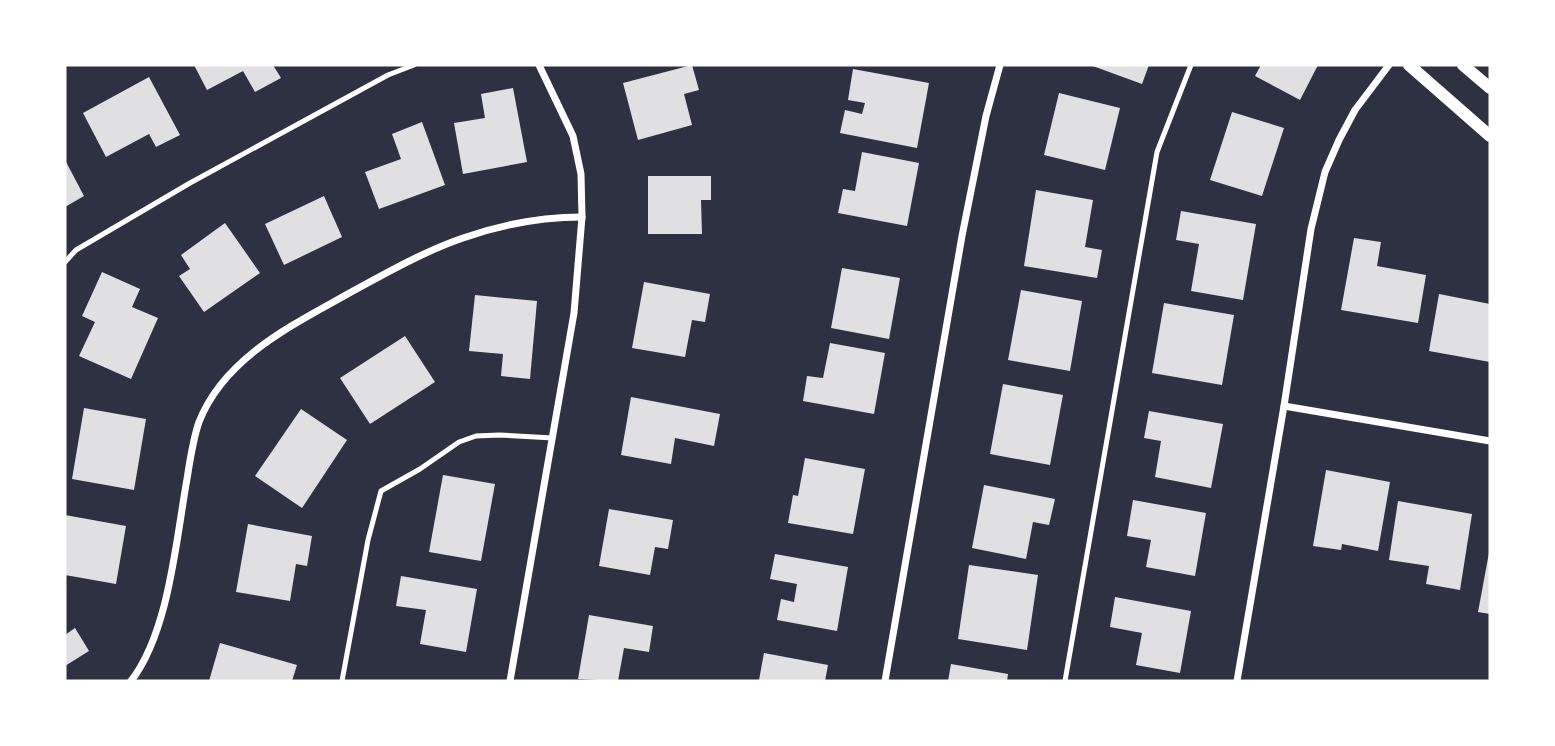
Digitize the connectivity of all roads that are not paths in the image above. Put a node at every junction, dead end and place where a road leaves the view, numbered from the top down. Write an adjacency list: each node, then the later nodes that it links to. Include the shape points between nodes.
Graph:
1 (414, 65): 11 (lane, via 190,183 76,250)
2 (539, 65): 10 (street, via 573,136 581,174)
3 (1000, 65): 18 (street, via 962,236)
4 (1191, 65): 19 (lane, via 1157,152)
5 (1390, 65): 12 (street, via 1355,110 1325,172 1311,229)
6 (1409, 65): 9 (street)
7 (1463, 65): 8 (street)
8 (1490, 88)
9 (1490, 136)
10 (582, 217): 13 (street, via 574,313); 15 (street, via 546,217 506,225 440,247 286,329 234,369 215,391 199,423 160,621 141,669)
11 (65, 262)
12 (1284, 406): 14 (street); 20 (street)
13 (553, 438): 16 (lane, via 476,436 381,491); 17 (street)
14 (1490, 441)
15 (131, 681)
16 (342, 681)
17 (510, 681)
18 (885, 681)
19 (1065, 681)
20 (1237, 681)

